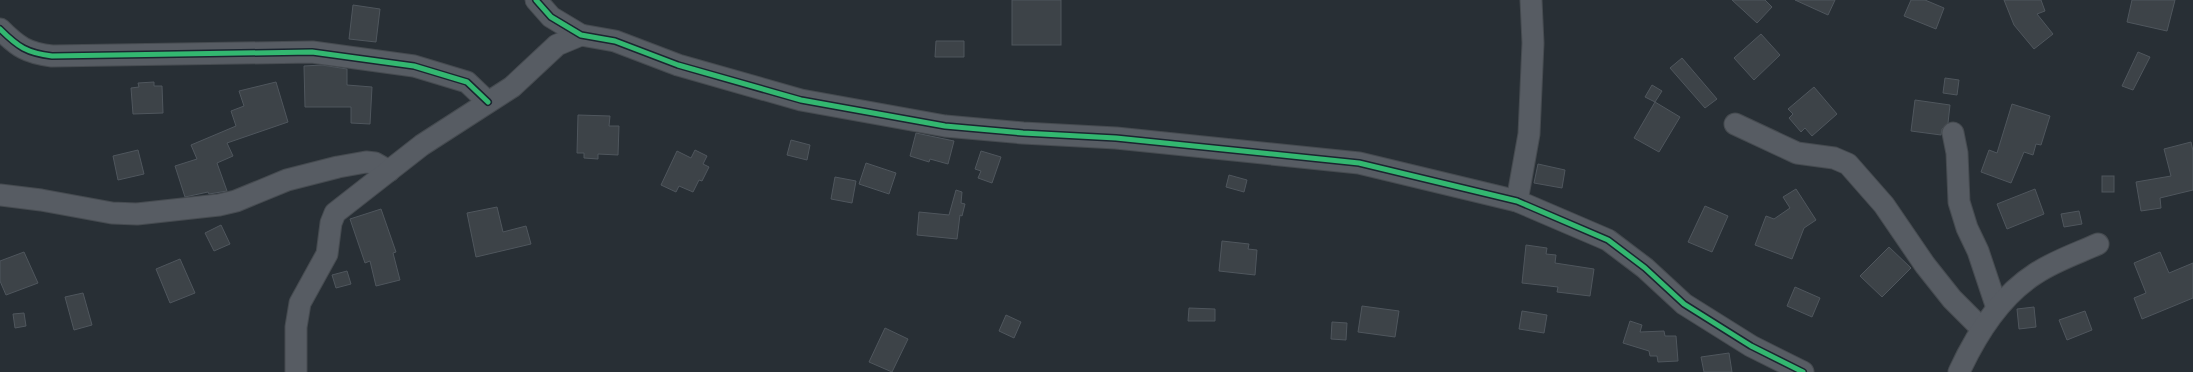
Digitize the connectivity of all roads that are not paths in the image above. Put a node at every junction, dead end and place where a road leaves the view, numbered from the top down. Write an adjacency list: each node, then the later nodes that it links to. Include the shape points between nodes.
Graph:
1 (536, 0): 4 (street, via 551,17)
2 (1531, 0): 10 (street, via 1533,43 1529,134)
3 (0, 29): 5 (street, via 12,41 31,53 52,56 312,52 414,66 467,82)
4 (581, 35): 5 (street, via 557,45 512,87); 10 (street, via 615,41 678,65 801,100 945,126 1116,138 1359,163)
5 (488, 102): 8 (street, via 422,145)
6 (1735, 124): 13 (street, via 1797,153 1834,158 1848,164 1884,205 1952,299)
7 (1953, 133): 12 (street, via 1957,153 1958,202)
8 (389, 171): 9 (street, via 375,163 366,162 287,180 236,201 219,205 137,214 112,213); 14 (street, via 335,213 331,223 327,254 300,303 296,327)
9 (0, 195)
10 (1517, 201): 15 (street, via 1608,240 1645,268 1684,304 1751,346)
11 (2098, 244): 12 (street, via 2035,274)
12 (1997, 308): 13 (street)
13 (1982, 329): 16 (street)
14 (296, 372)
15 (1803, 372)
16 (1959, 372)

